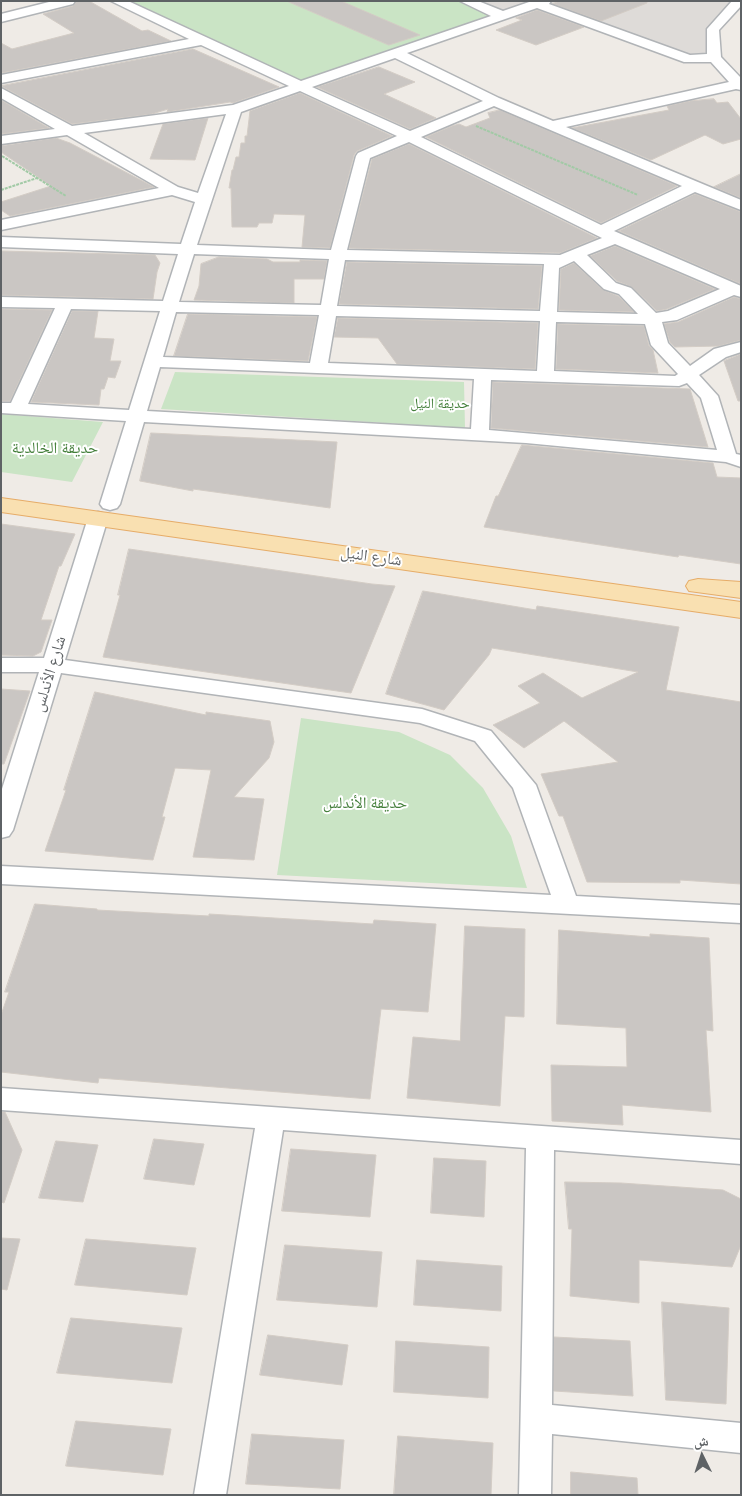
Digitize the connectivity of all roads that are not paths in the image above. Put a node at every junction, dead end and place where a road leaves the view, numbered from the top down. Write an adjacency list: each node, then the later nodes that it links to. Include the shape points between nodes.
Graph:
1 (69, 1): 7 (street)
2 (117, 1): 8 (street)
3 (466, 1): 6 (street)
4 (739, 1): 10 (street, via 712,30)
5 (541, 2): 6 (street); 10 (street, via 689,59)
6 (503, 16): 9 (street)
7 (1, 18)
8 (202, 41): 11 (street); 13 (street)
9 (396, 53): 13 (street); 15 (street)
10 (714, 58): 12 (street)
11 (1, 79)
12 (740, 85): 17 (street)
13 (300, 86): 16 (street); 19 (street)
14 (1, 92): 18 (street)
15 (494, 102): 17 (street); 19 (street)
16 (235, 109): 18 (street); 23 (street, شارع الأندلس)
17 (550, 126): 21 (street)
18 (71, 132): 20 (street); 22 (street)
19 (408, 136): 26 (street); 29 (street, via 363,156)
20 (1, 140)
21 (695, 186): 24 (street); 26 (street)
22 (173, 190): 23 (street); 25 (street)
23 (202, 199): 28 (street, شارع الأندلس)
24 (741, 206)
25 (1, 225)
26 (609, 234): 30 (street); 31 (street)
27 (1, 242): 28 (street)
28 (189, 250): 29 (street); 34 (street, شارع الأندلس)
29 (338, 255): 30 (street); 35 (street)
30 (569, 257): 37 (street, via 551,266); 38 (street, via 610,286 625,292)
31 (737, 290): 38 (street, via 672,316)
32 (9, 302): 33 (street); 36 (street)
33 (65, 304): 34 (street); 45 (street)
34 (169, 307): 35 (street); 40 (street, شارع الأندلس)
35 (328, 312): 37 (street); 41 (street)
36 (1, 315)
37 (548, 316): 38 (street); 44 (street)
38 (652, 318): 43 (street, via 660,346)
39 (741, 347): 43 (street, via 720,353)
40 (152, 362): 41 (street); 46 (street, شارع الأندلس)
41 (318, 368): 42 (street)
42 (483, 374): 44 (street); 47 (street)
43 (688, 375): 44 (street, via 679,381); 48 (street, via 709,396)
44 (545, 376)
45 (9, 408): 46 (street)
46 (136, 416): 47 (street); 51 (street, شارع الأندلس)
47 (480, 436): 48 (street)
48 (734, 459)
49 (1, 488): 51 (main road, شارع النيل)
50 (1, 505): 51 (main road, شارع النيل)
51 (104, 511): 52 (main road, شارع النيل); 53 (main road, شارع النيل); 55 (street, شارع الأندلس)
52 (741, 590)
53 (741, 610)
54 (1, 665): 55 (street)
55 (52, 666): 56 (street, شارع الأندلس); 58 (street, via 422,716 483,736 524,785)
56 (1, 830)
57 (1, 875): 58 (street)
58 (567, 905): 59 (street)
59 (741, 914)
60 (1, 1099): 61 (street)
61 (271, 1118): 62 (street); 66 (street)
62 (540, 1138): 63 (street); 64 (street)
63 (741, 1152)
64 (536, 1418): 65 (street); 67 (street)
65 (741, 1438)
66 (210, 1495)
67 (535, 1495)

